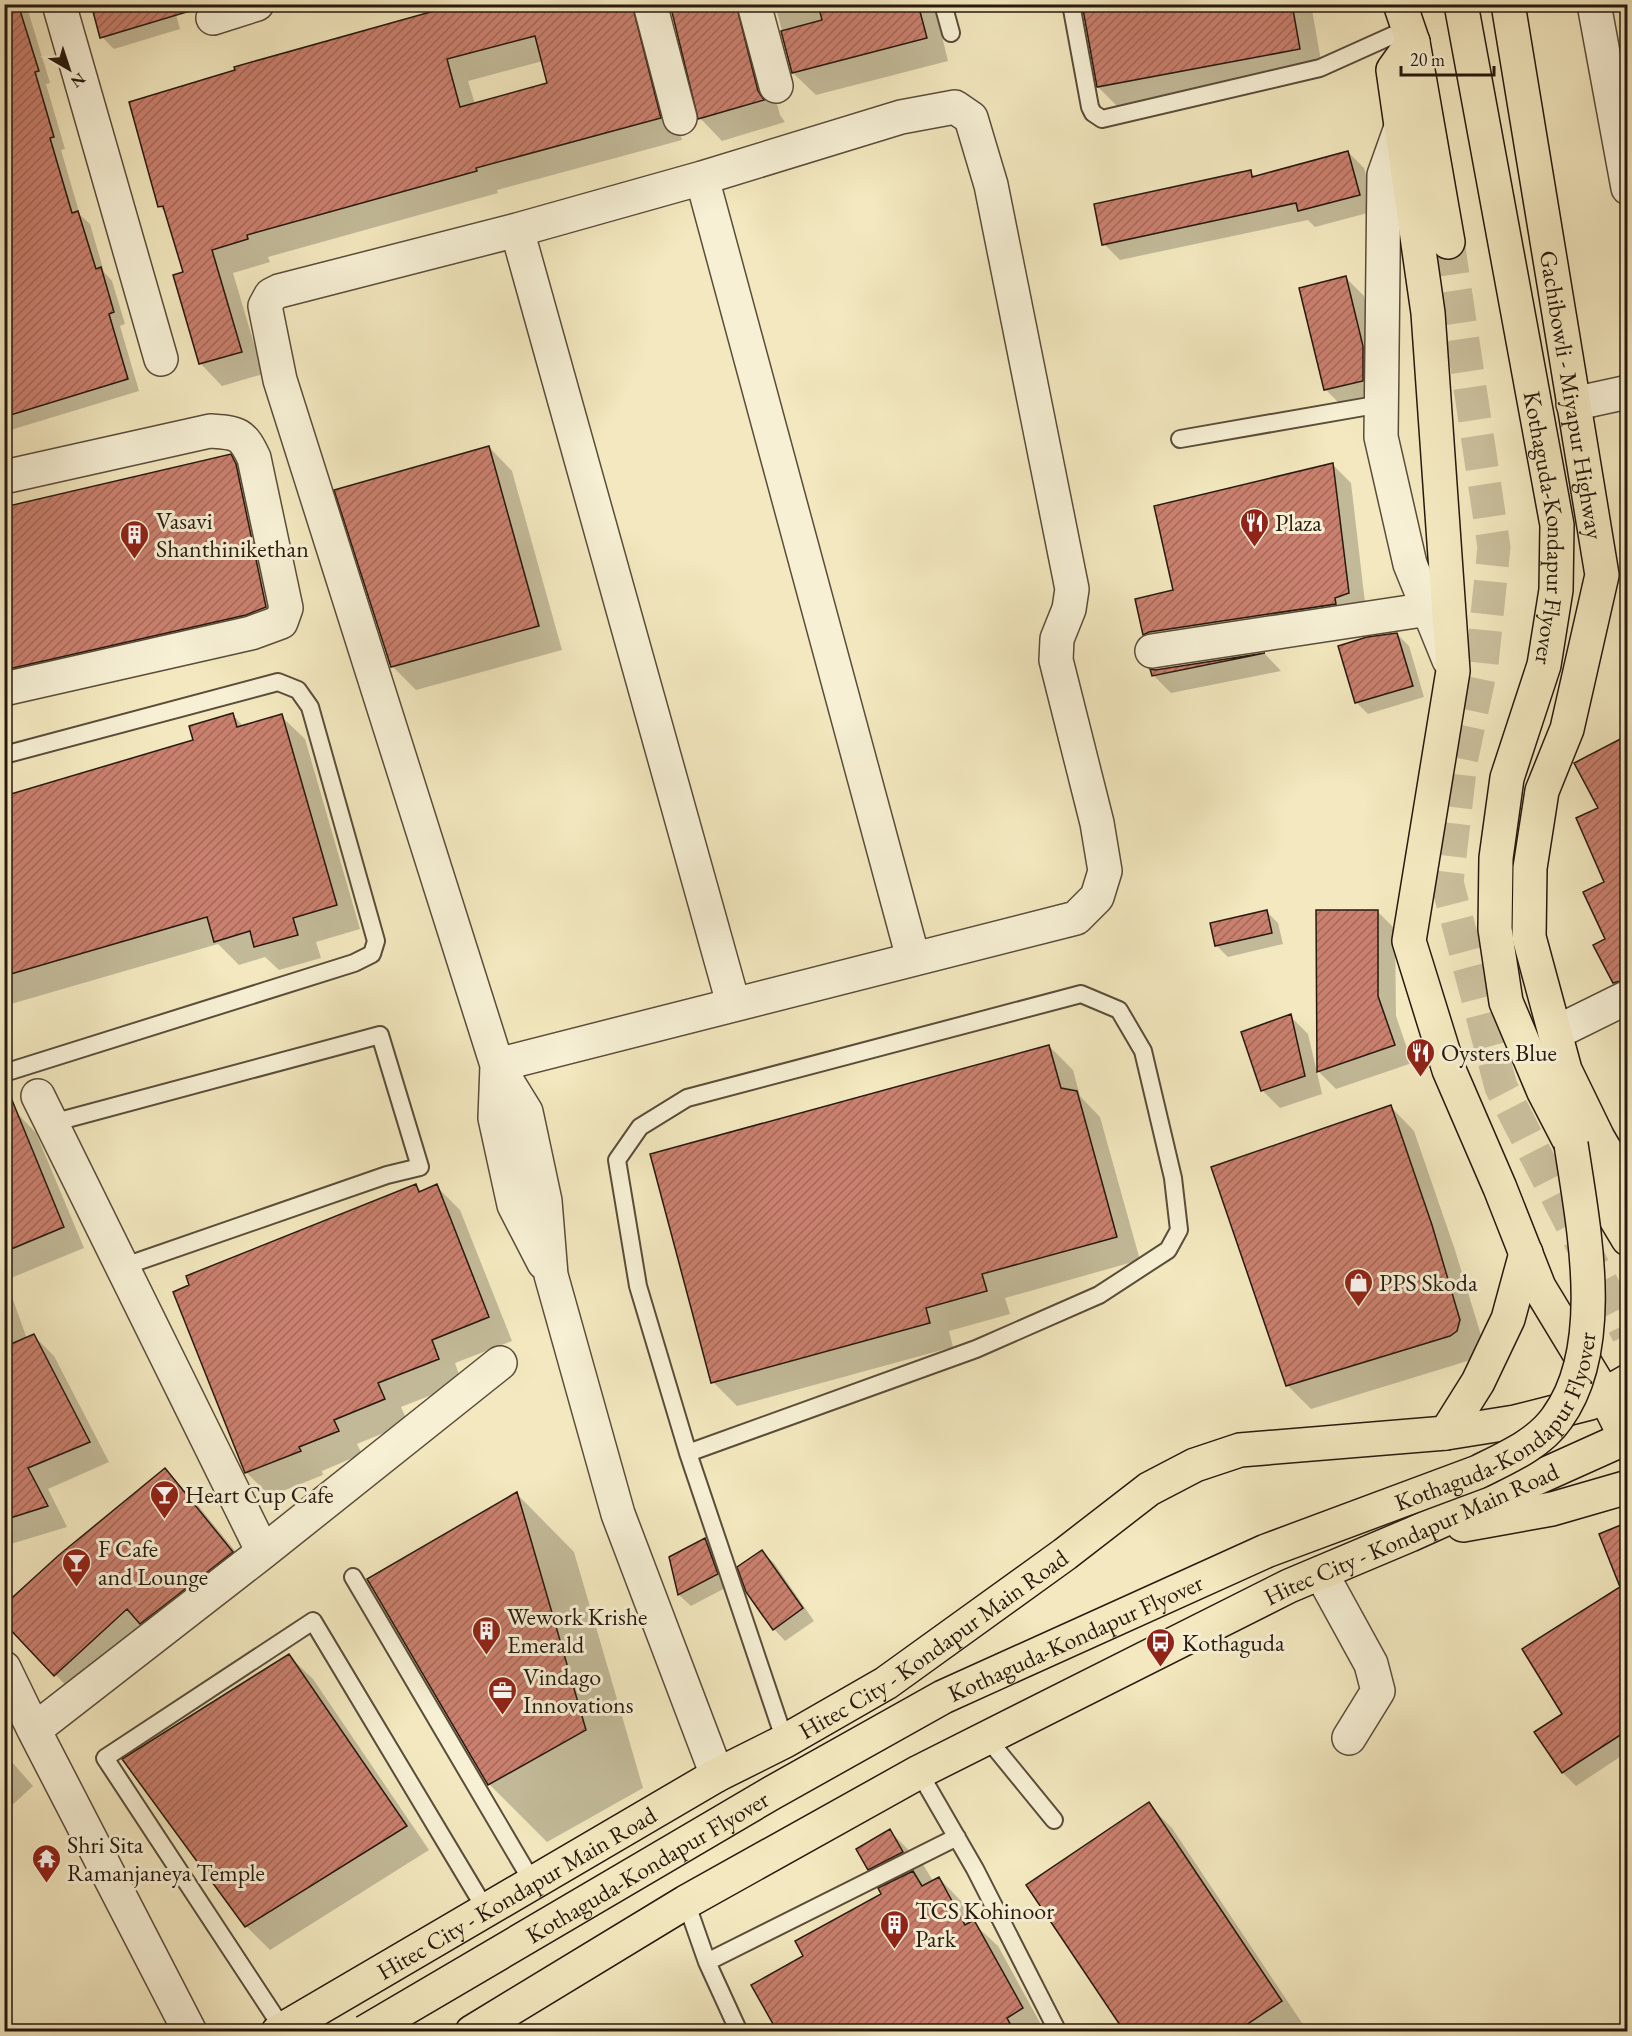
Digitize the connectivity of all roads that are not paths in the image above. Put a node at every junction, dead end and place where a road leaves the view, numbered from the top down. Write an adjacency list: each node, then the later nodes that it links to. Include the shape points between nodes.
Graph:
1 (59, 4): 20 (street)
2 (256, 4): 10 (street)
3 (650, 4): 14 (street)
4 (754, 4): 13 (street)
5 (944, 4): 12 (lane)
6 (1071, 4): 11 (lane, via 1090,107 1102,118 1320,68)
7 (1461, 4): 39 (main road, Kothaguda-Kondapur Flyover, via 1557,525 1556,590 1544,664 1507,778 1496,858 1495,929 1506,1002)
8 (1508, 4): 23 (main road, Gachibowli - Miyapur Highway)
9 (1594, 4): 17 (street)
10 (213, 18)
11 (1408, 25): 15 (main road, via 1394,70); 19 (main road)
12 (951, 33)
13 (776, 86)
14 (680, 118)
15 (1401, 127): 22 (street, via 1384,175); 28 (main road, via 1428,313)
16 (702, 178): 18 (street); 31 (street); 31 (street, via 901,117 955,107 971,118 991,185 1072,589 1057,639 1056,660 1097,823 1105,871 1097,897 1076,918)
17 (1628, 188)
18 (517, 230): 33 (street); 35 (street, via 279,291 271,295 265,306 280,380)
19 (1448, 242)
20 (160, 359)
21 (1628, 392): 23 (street)
22 (1381, 404): 24 (lane); 26 (street, via 1381,437 1410,564)
23 (1574, 404): 34 (main road, Gachibowli - Miyapur Highway, via 1602,575 1567,729 1542,791 1530,868 1529,937)
24 (1180, 439)
25 (4, 477): 29 (street, via 210,431 235,433 247,444 254,459 286,609 281,621 251,633)
26 (1429, 609): 27 (street); 28 (street)
27 (1152, 651)
28 (1453, 670): 42 (main road, via 1409,941 1449,1070)
29 (4, 689)
30 (4, 755): 36 (lane, via 278,682 298,690 310,707 376,941 372,954 354,963)
31 (913, 958): 33 (street)
32 (1628, 998): 34 (street)
33 (733, 1003): 35 (street)
34 (1555, 1033): 40 (main road, Gachibowli - Miyapur Highway, via 1565,1070)
35 (497, 1065): 60 (street, via 526,1112 545,1201 551,1275 618,1514)
36 (24, 1067): 37 (lane); 38 (lane)
37 (4, 1073)
38 (45, 1109): 43 (street); 43 (lane, via 380,1035 420,1167)
39 (1571, 1144): 41 (main road, Kothaguda-Kondapur Flyover); 69 (main road, Kothaguda-Kondapur Flyover, bridge, via 1582,1213 1588,1291 1585,1352 1573,1392 1557,1419 1538,1438 1478,1472 1266,1551 943,1697)
40 (1628, 1189)
41 (1628, 1239)
42 (1526, 1253): 45 (main road, via 1539,1287); 46 (main road, via 1508,1319 1478,1382)
43 (122, 1267): 51 (street)
44 (500, 1363): 51 (street)
45 (1616, 1389): 46 (main road, Hitec City - Kondapur Main Road, via 1590,1403 1515,1422); 47 (main road)
46 (1446, 1432): 58 (main road, Hitec City - Kondapur Main Road, via 1240,1450 1195,1465 1149,1489 886,1683)
47 (1627, 1437): 50 (main road, Hitec City - Kondapur Main Road)
48 (688, 1453): 48 (lane, via 638,1286 617,1160 640,1127 687,1098 1081,994 1119,1010 1143,1051 1173,1178 1179,1230 1168,1250 1099,1295 976,1349); 58 (lane)
49 (1628, 1487): 50 (main road, via 1552,1509)
50 (1410, 1535): 52 (main road, Hitec City - Kondapur Main Road)
51 (263, 1552): 55 (street)
52 (1321, 1573): 56 (main road, Hitec City - Kondapur Main Road); 57 (street, via 1371,1664 1378,1691)
53 (353, 1577): 63 (lane)
54 (4, 1668): 55 (street)
55 (34, 1730): 68 (street)
56 (987, 1738): 59 (main road, Hitec City - Kondapur Main Road); 61 (lane)
57 (1349, 1738)
58 (785, 1741): 60 (main road, Hitec City - Kondapur Main Road)
59 (920, 1772): 62 (lane); 64 (main road, Hitec City - Kondapur Main Road)
60 (717, 1775): 63 (main road, Hitec City - Kondapur Main Road)
61 (1054, 1820)
62 (957, 1837): 66 (lane); 72 (lane)
63 (533, 1883): 65 (main road, Hitec City - Kondapur Main Road)
64 (686, 1902): 66 (lane); 70 (main road, Hitec City - Kondapur Main Road)
65 (486, 1910): 67 (main road, Hitec City - Kondapur Main Road); 67 (lane, via 313,1621 105,1758)
66 (707, 1962): 71 (lane)
67 (281, 2030)
68 (190, 2031)
69 (365, 2031)
70 (472, 2031)
71 (739, 2031)
72 (1058, 2031)

